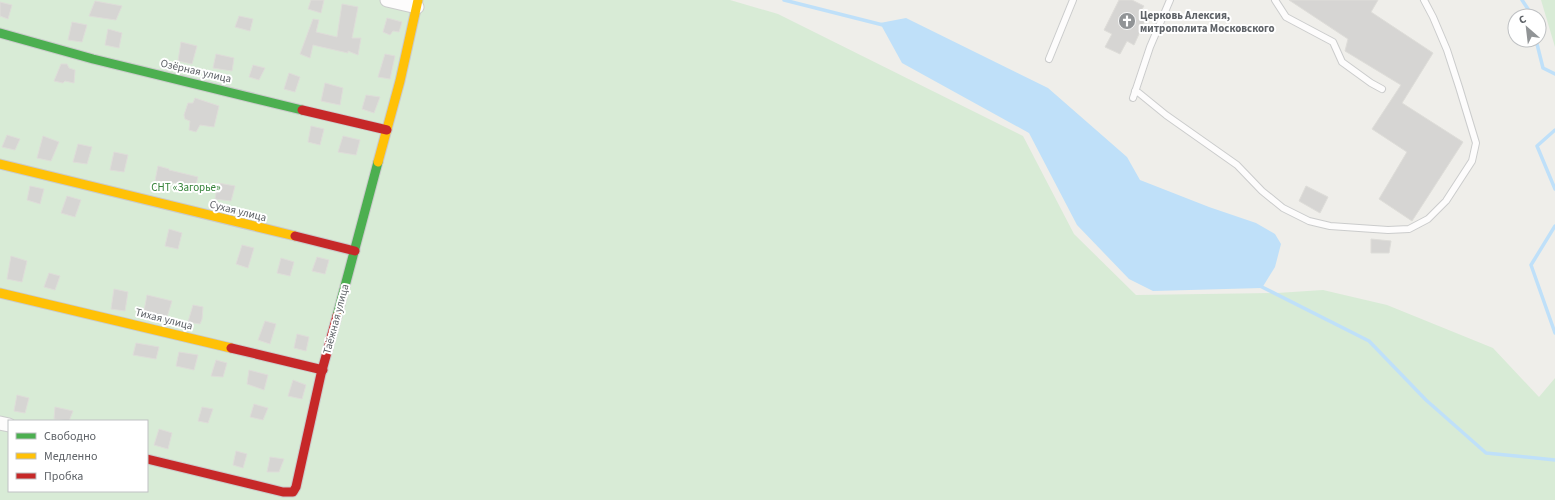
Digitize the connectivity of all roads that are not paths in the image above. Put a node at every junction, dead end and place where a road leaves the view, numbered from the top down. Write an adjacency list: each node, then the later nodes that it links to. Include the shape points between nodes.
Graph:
1 (387, 0): 6 (street)
2 (1073, 0): 8 (lane)
3 (1170, 0): 5 (lane, via 1134,94 1139,93 1237,165 1283,208 1309,221 1330,226 1382,229 1409,229 1428,219 1446,201 1472,161 1476,143 1447,50)
4 (1275, 0): 9 (lane, via 1286,17 1333,42 1342,62)
5 (1424, 0)
6 (417, 4): 10 (street, Таёжная улица)
7 (0, 33): 10 (street, Озёрная улица, via 93,59)
8 (1049, 59)
9 (1382, 89)
10 (387, 130): 12 (street, Таёжная улица)
11 (0, 164): 12 (street, Сухая улица)
12 (355, 251): 14 (street, Таёжная улица)
13 (0, 293): 14 (street, Тихая улица)
14 (322, 370): 15 (street, Таёжная улица, via 293,492)
15 (148, 459)

